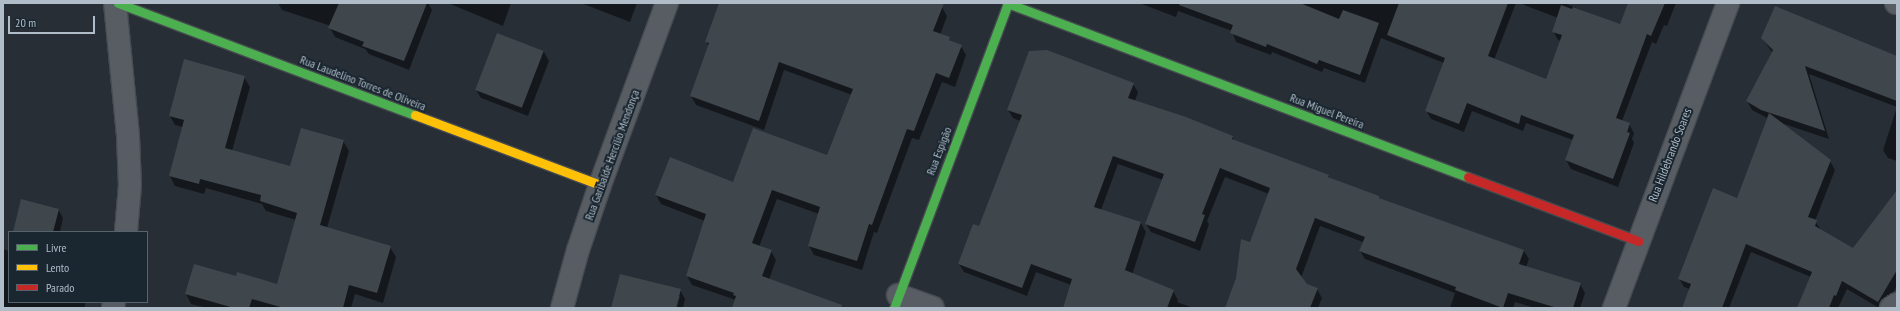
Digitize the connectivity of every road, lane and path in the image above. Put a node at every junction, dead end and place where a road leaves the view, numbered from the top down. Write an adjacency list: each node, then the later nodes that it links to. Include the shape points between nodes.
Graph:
1 (116, 3): 5 (street, Rua Laudelino Torres de Oliveira); 6 (street, via 128,136 130,185)
2 (667, 3): 5 (street, Rua Garibalde Hercílio Mendonça)
3 (1008, 3): 7 (street, Rua Miguel Pereira); 8 (street, Rua Espigão)
4 (1728, 3): 7 (street, Rua Hildebrando Soares)
5 (600, 185): 10 (street, Rua Garibalde Hercílio Mendonça)
6 (126, 231)
7 (1638, 242): 12 (street, Rua Hildebrando Soares)
8 (896, 301): 11 (street)
9 (1897, 304): 13 (street)
10 (562, 308)
11 (933, 308)
12 (1614, 308)
13 (1891, 308)

